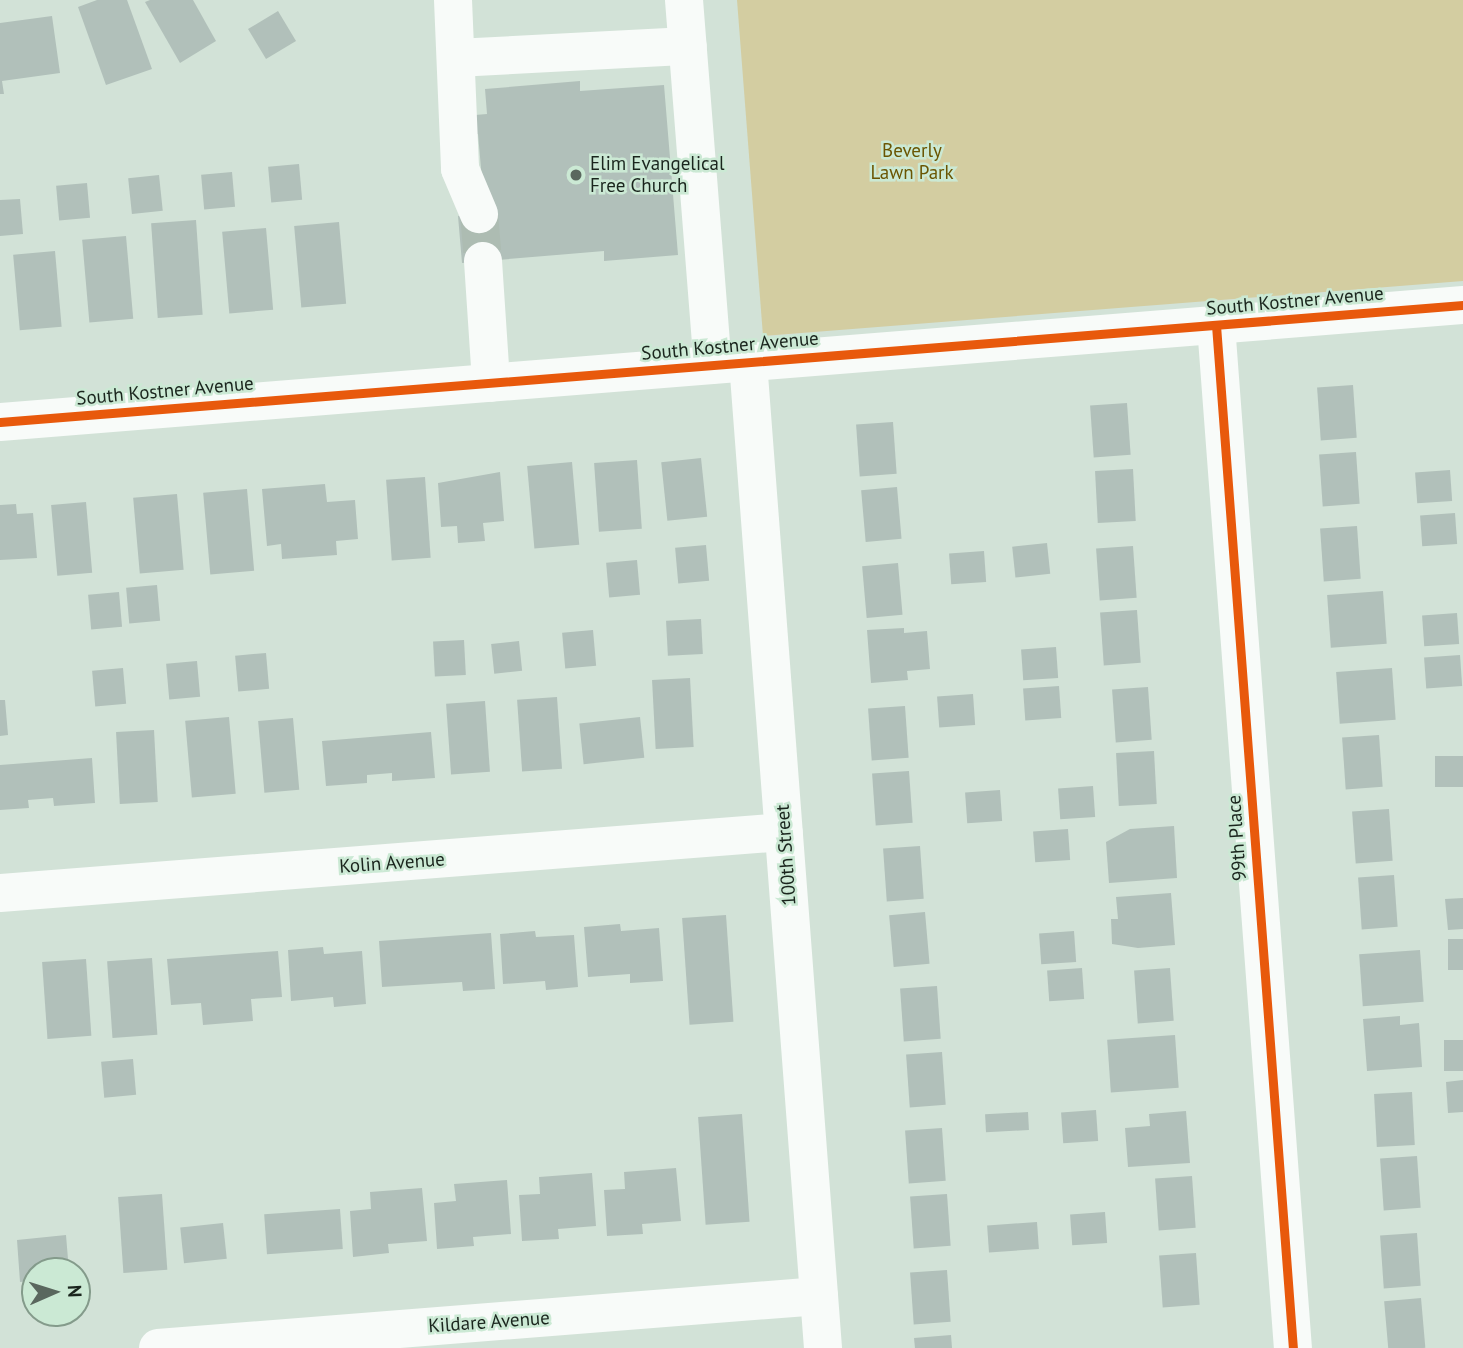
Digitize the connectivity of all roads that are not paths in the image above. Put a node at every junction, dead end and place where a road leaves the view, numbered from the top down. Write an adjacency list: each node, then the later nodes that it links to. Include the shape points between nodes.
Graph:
1 (453, 0): 4 (street)
2 (684, 0): 3 (street, 100th Street)
3 (688, 46): 4 (street); 9 (street, 100th Street)
4 (456, 58): 5 (street, via 460,169)
5 (480, 214)
6 (483, 261): 10 (street)
7 (1463, 305): 8 (street, South Kostner Avenue)
8 (1216, 325): 9 (street, South Kostner Avenue); 17 (street, 99th Place)
9 (731, 364): 10 (street, South Kostner Avenue); 12 (street, 100th Street)
10 (491, 383): 11 (street, South Kostner Avenue)
11 (0, 422)
12 (784, 832): 13 (street, Kolin Avenue); 14 (street, 100th Street)
13 (0, 893)
14 (819, 1296): 15 (street, Kildare Avenue); 16 (street, 100th Street)
15 (158, 1348)
16 (823, 1348)
17 (1293, 1348)

